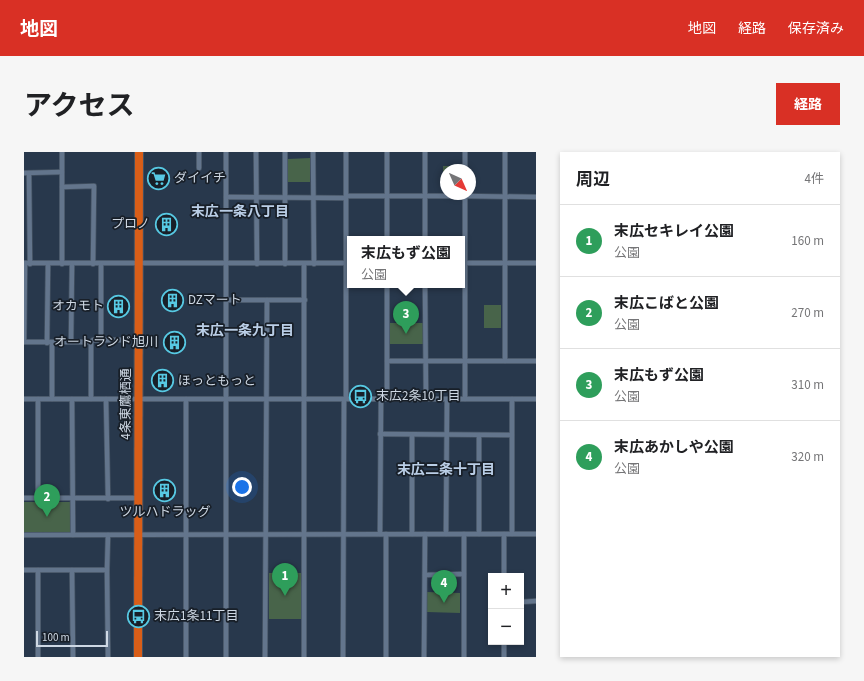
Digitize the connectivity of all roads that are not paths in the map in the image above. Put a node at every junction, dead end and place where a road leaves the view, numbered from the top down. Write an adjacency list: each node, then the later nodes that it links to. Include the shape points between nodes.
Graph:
1 (62, 152): 15 (street)
2 (139, 152): 44 (highway, 4条東鷹栖通)
3 (199, 152): 14 (street)
4 (226, 152): 23 (street)
5 (256, 152): 24 (street)
6 (285, 152): 27 (street)
7 (313, 152): 28 (street)
8 (346, 152): 25 (street)
9 (387, 152): 19 (street)
10 (425, 152): 20 (street)
11 (465, 152): 13 (street)
12 (505, 152): 22 (street)
13 (465, 164)
14 (199, 168)
15 (62, 172): 16 (street); 17 (street)
16 (26, 173): 38 (street)
17 (62, 187): 40 (street); 42 (street, via 94,186)
18 (476, 195): 22 (street)
19 (387, 196): 20 (street); 25 (street); 31 (street)
20 (425, 196): 21 (street); 32 (street)
21 (440, 196)
22 (505, 196): 26 (street); 36 (street)
23 (226, 197): 24 (street); 45 (street)
24 (257, 197): 27 (street); 46 (street)
25 (346, 197): 28 (street); 30 (street)
26 (536, 197)
27 (285, 198): 28 (street); 47 (street)
28 (314, 198): 49 (street)
29 (465, 200): 33 (street)
30 (347, 236)
31 (387, 236)
32 (425, 236)
33 (464, 236)
34 (347, 263): 49 (street)
35 (465, 263): 36 (street)
36 (505, 263): 37 (street); 66 (street)
37 (536, 263)
38 (26, 264): 39 (street); 59 (street)
39 (48, 264): 40 (street); 62 (street)
40 (62, 264): 41 (street)
41 (72, 264): 42 (street); 60 (street)
42 (93, 264): 43 (street)
43 (101, 264): 44 (street); 57 (street)
44 (138, 264): 45 (street); 74 (highway, 4条東鷹栖通)
45 (226, 264): 46 (street); 54 (street)
46 (257, 264): 47 (street)
47 (285, 264): 48 (street)
48 (304, 264): 49 (street); 56 (street)
49 (314, 264)
50 (347, 288): 79 (street)
51 (387, 288): 64 (street)
52 (425, 288): 63 (street)
53 (464, 288): 65 (street)
54 (226, 300): 55 (street); 76 (street)
55 (266, 300): 56 (street); 77 (street)
56 (305, 300): 78 (street)
57 (101, 340): 58 (street); 61 (street)
58 (128, 340)
59 (24, 342): 62 (street)
60 (71, 342): 61 (street); 62 (street)
61 (91, 342): 72 (street)
62 (50, 343): 70 (street)
63 (425, 360): 64 (street); 65 (street); 82 (street)
64 (387, 361): 81 (street)
65 (465, 361): 66 (street); 84 (street)
66 (505, 361): 67 (street)
67 (536, 361)
68 (24, 399): 69 (street)
69 (38, 399): 70 (street); 93 (street)
70 (52, 399): 71 (street)
71 (72, 399): 72 (street); 94 (street)
72 (91, 399): 73 (street)
73 (106, 399): 74 (street); 96 (street)
74 (138, 399): 75 (street); 95 (highway, 4条東鷹栖通)
75 (186, 399): 76 (street); 97 (street)
76 (226, 399): 77 (street); 98 (street)
77 (266, 399): 78 (street); 115 (street)
78 (304, 399): 79 (street); 99 (street)
79 (345, 399): 80 (street); 100 (street)
80 (381, 399): 81 (street); 87 (street)
81 (387, 399): 82 (street)
82 (426, 399): 83 (street)
83 (447, 399): 84 (street); 88 (street)
84 (465, 399): 85 (street)
85 (512, 399): 86 (street); 91 (street)
86 (536, 400)
87 (380, 434): 89 (street); 101 (street)
88 (446, 434): 89 (street); 90 (street); 105 (street)
89 (412, 435): 103 (street)
90 (479, 435): 91 (street); 107 (street)
91 (512, 435): 109 (street)
92 (24, 498): 93 (street)
93 (38, 498): 94 (street)
94 (73, 498): 96 (street); 112 (street)
95 (138, 498): 96 (street); 114 (highway, 4条東鷹栖通)
96 (108, 499)
97 (186, 534): 98 (street); 114 (street); 130 (street)
98 (226, 534): 115 (street); 131 (street)
99 (305, 534): 100 (street); 115 (street); 133 (street)
100 (344, 534): 101 (street); 134 (street)
101 (380, 534): 102 (street)
102 (386, 534): 103 (street); 135 (street)
103 (412, 534): 104 (street)
104 (425, 534): 105 (street); 122 (street)
105 (446, 534): 106 (street)
106 (464, 534): 107 (street); 121 (street)
107 (479, 534): 108 (street)
108 (504, 534): 109 (street); 120 (street)
109 (512, 534): 110 (street)
110 (536, 534)
111 (24, 535): 112 (street)
112 (73, 535): 113 (street)
113 (108, 535): 114 (street); 119 (street)
114 (138, 535): 129 (highway, 4条東鷹栖通)
115 (266, 535): 132 (street)
116 (24, 570): 117 (street)
117 (38, 570): 118 (street); 126 (street)
118 (72, 570): 119 (street); 127 (street)
119 (107, 570): 128 (street)
120 (504, 573)
121 (464, 574): 122 (street); 137 (street)
122 (425, 575): 136 (street)
123 (536, 601): 124 (street)
124 (524, 602)
125 (504, 645): 138 (street)
126 (38, 657)
127 (73, 657)
128 (108, 657)
129 (138, 657)
130 (186, 657)
131 (226, 657)
132 (266, 657)
133 (304, 657)
134 (344, 657)
135 (386, 657)
136 (424, 657)
137 (464, 657)
138 (504, 657)

